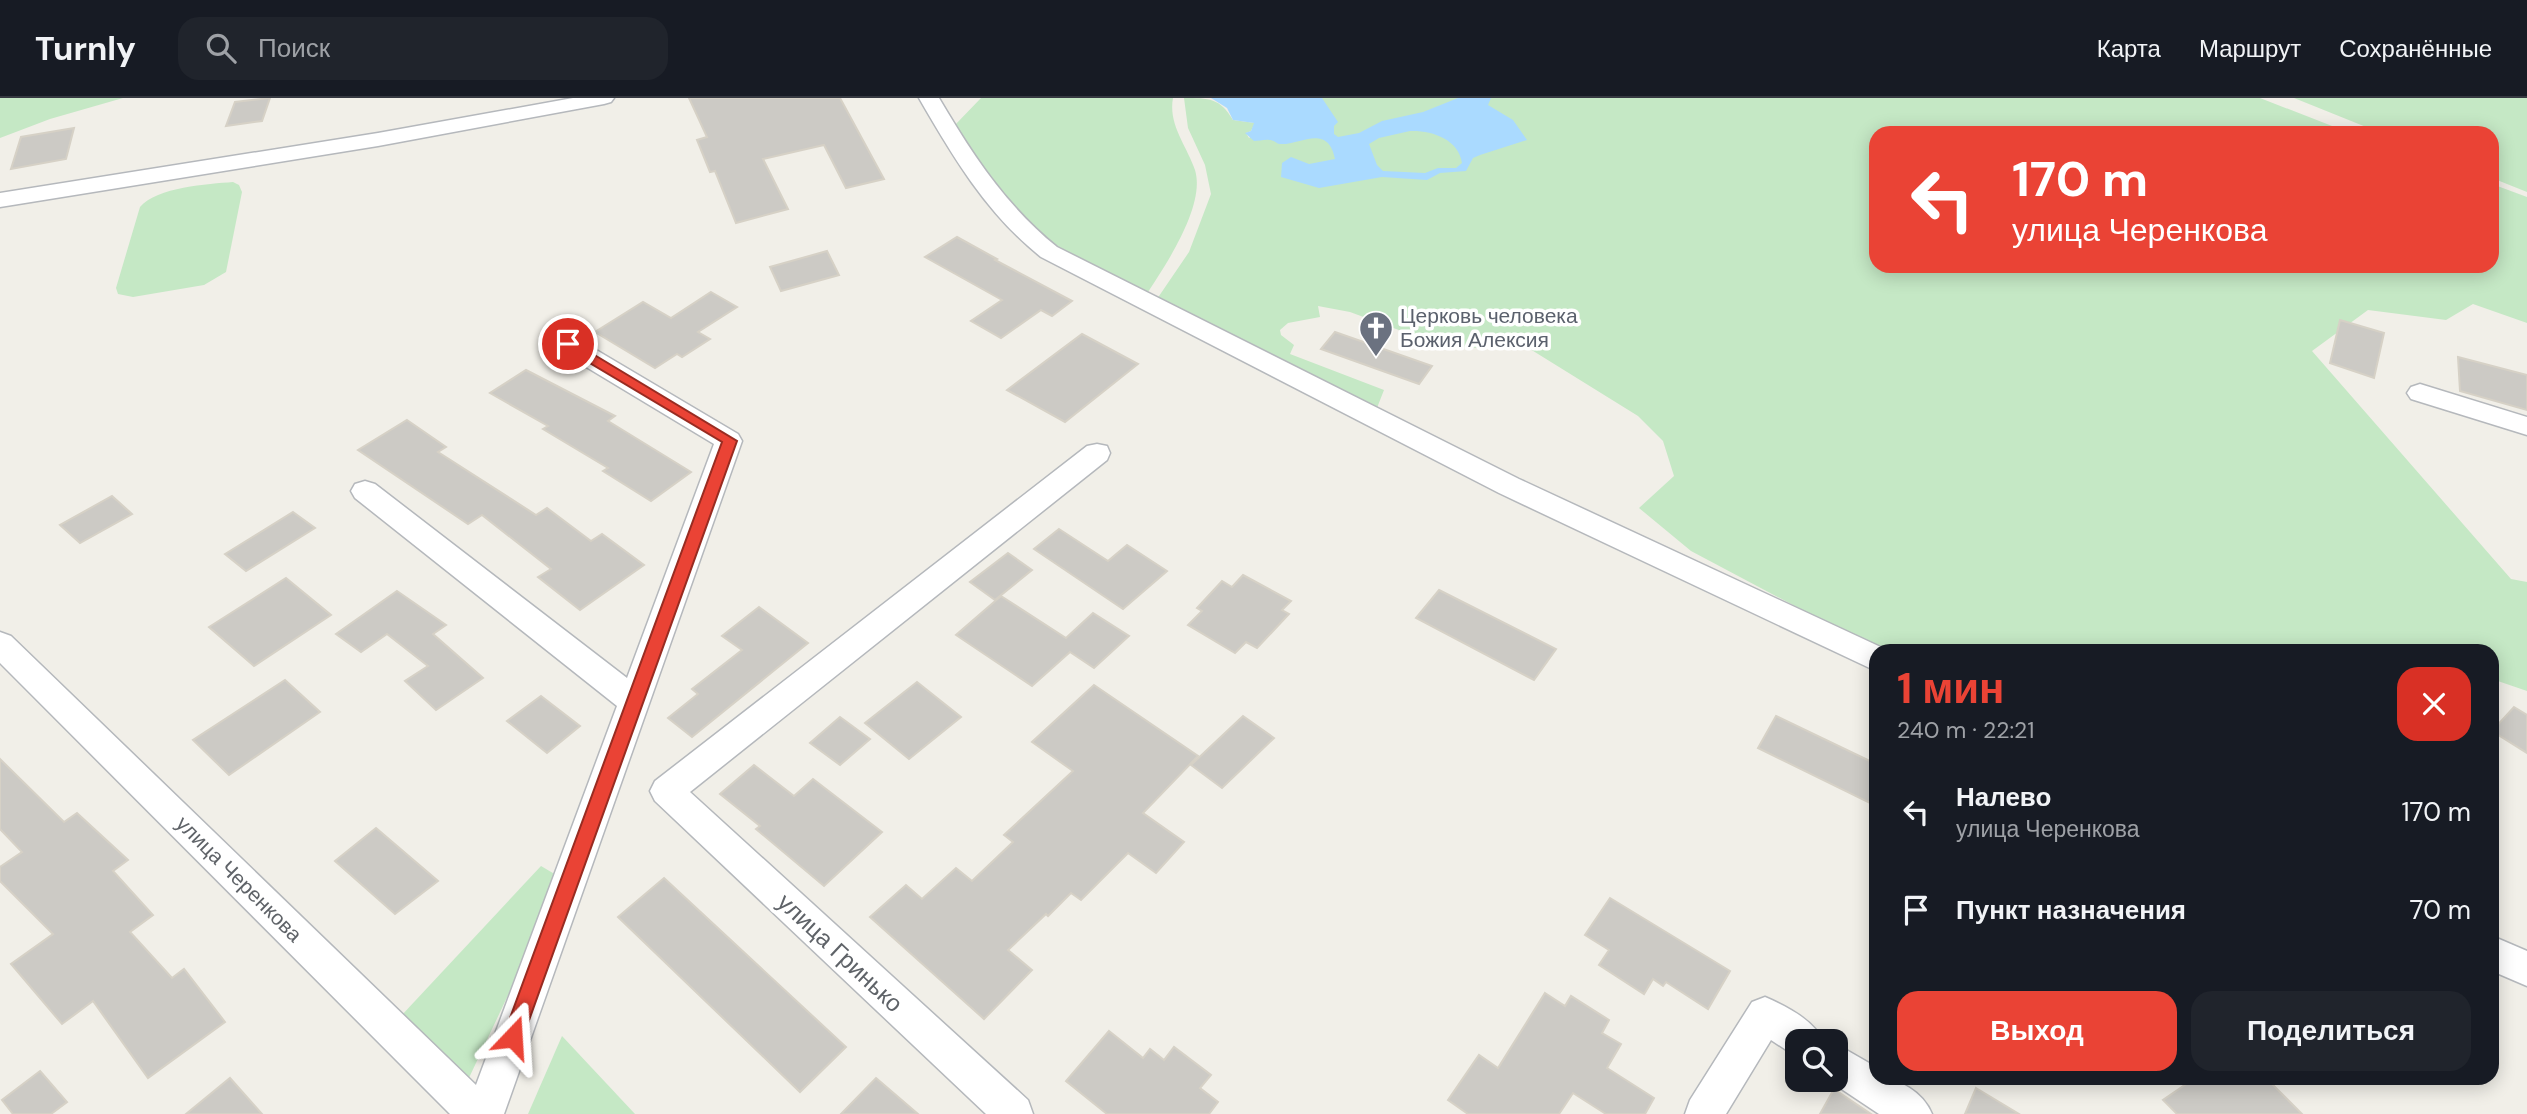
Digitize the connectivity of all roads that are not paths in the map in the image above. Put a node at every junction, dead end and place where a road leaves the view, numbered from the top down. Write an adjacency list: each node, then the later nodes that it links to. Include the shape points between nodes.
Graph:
1 (604, 98): 3 (street, via 271,159)
2 (929, 98): 10 (street, via 988,189 1021,229 1049,252 1509,486)
3 (0, 200)
4 (568, 344): 11 (street, via 729,441)
5 (2420, 393): 6 (street)
6 (2527, 426)
7 (1097, 453): 20 (street, улица Гринько, via 667,791)
8 (365, 491): 11 (street)
9 (0, 644): 18 (street, улица Черенкова)
10 (1869, 656)
11 (634, 701): 19 (street)
12 (2499, 956): 13 (street)
13 (2527, 969)
14 (1786, 1029): 21 (street, via 1765,1015)
15 (1848, 1071): 17 (street)
16 (1869, 1085): 22 (street)
17 (1869, 1085)
18 (478, 1114)
19 (485, 1114)
20 (1014, 1114)
21 (1704, 1114)
22 (1913, 1114)

